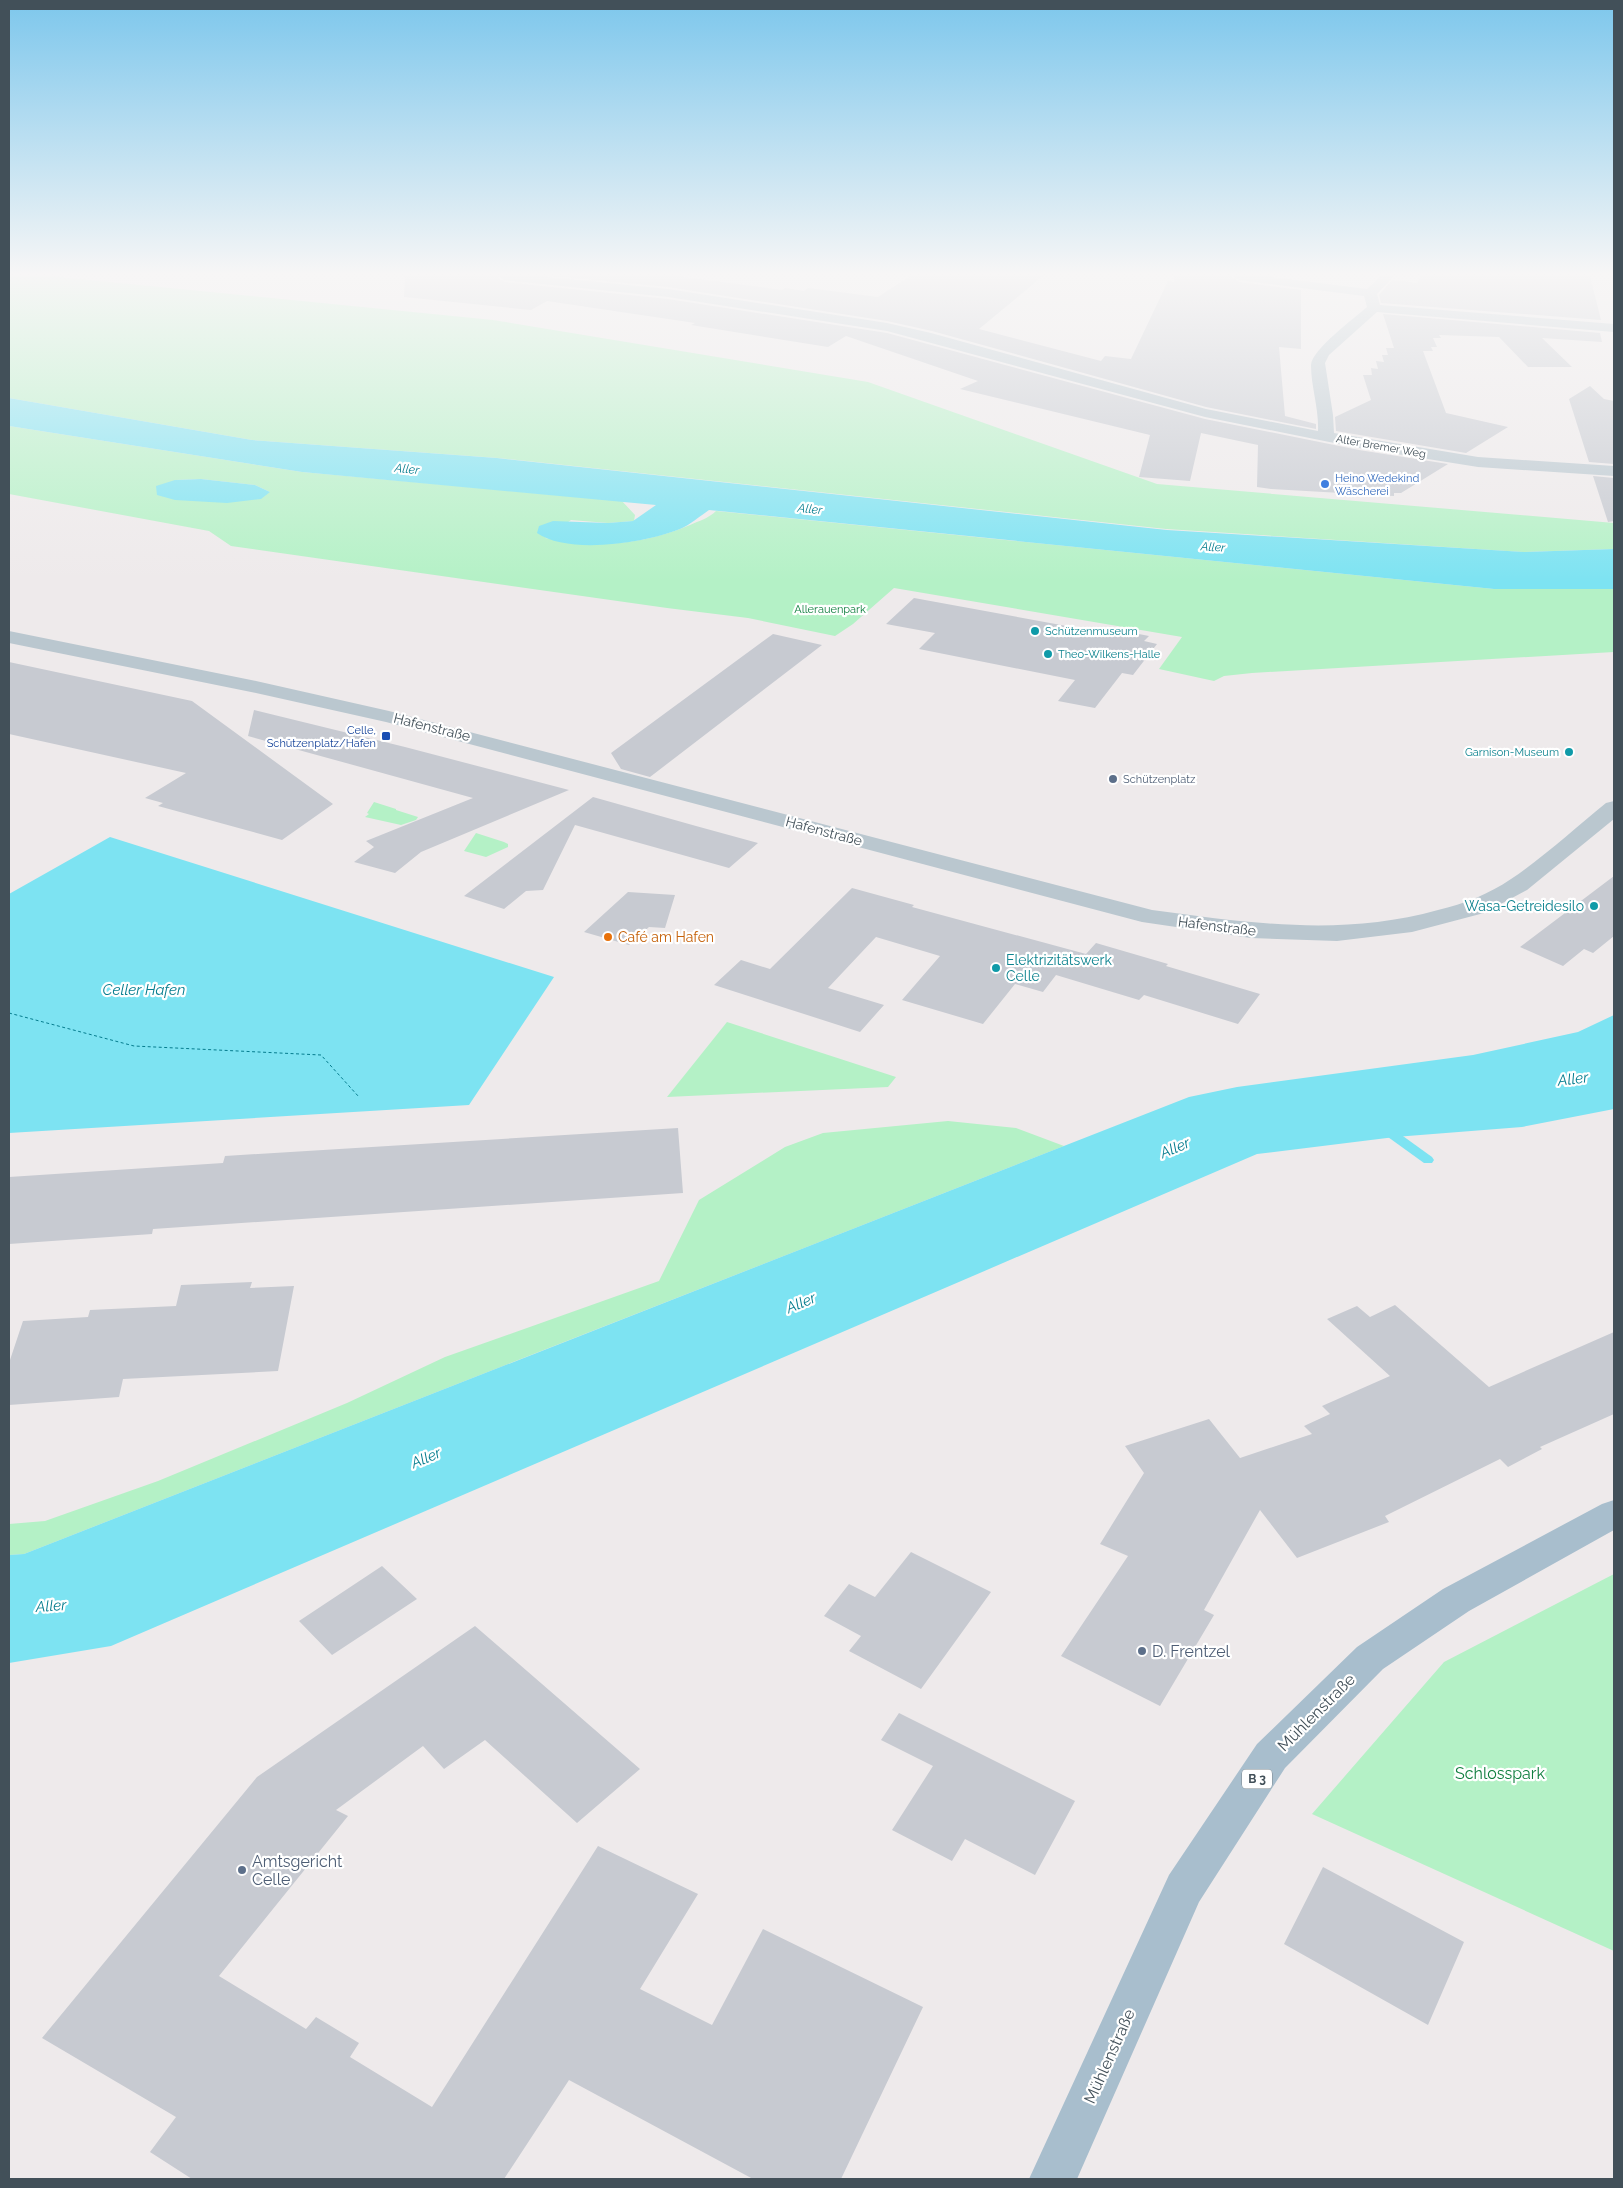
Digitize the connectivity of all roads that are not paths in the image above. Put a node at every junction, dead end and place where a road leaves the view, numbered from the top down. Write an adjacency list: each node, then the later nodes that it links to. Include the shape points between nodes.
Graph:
1 (1073, 378): 3 (street, Alter Bremer Weg, via 1205,413)
2 (1320, 378): 3 (street)
3 (1326, 437): 4 (street, Alter Bremer Weg, via 1478,462)
4 (1614, 471)
5 (9, 637): 6 (street, Hafenstraße, via 389,717 1151,917 1251,931 1337,934 1412,925 1475,908 1519,885)
6 (1614, 808)
7 (1614, 1514): 8 (main road, Mühlenstraße / B 3, via 1456,1600 1370,1658 1271,1756 1184,1889)
8 (1053, 2179)

